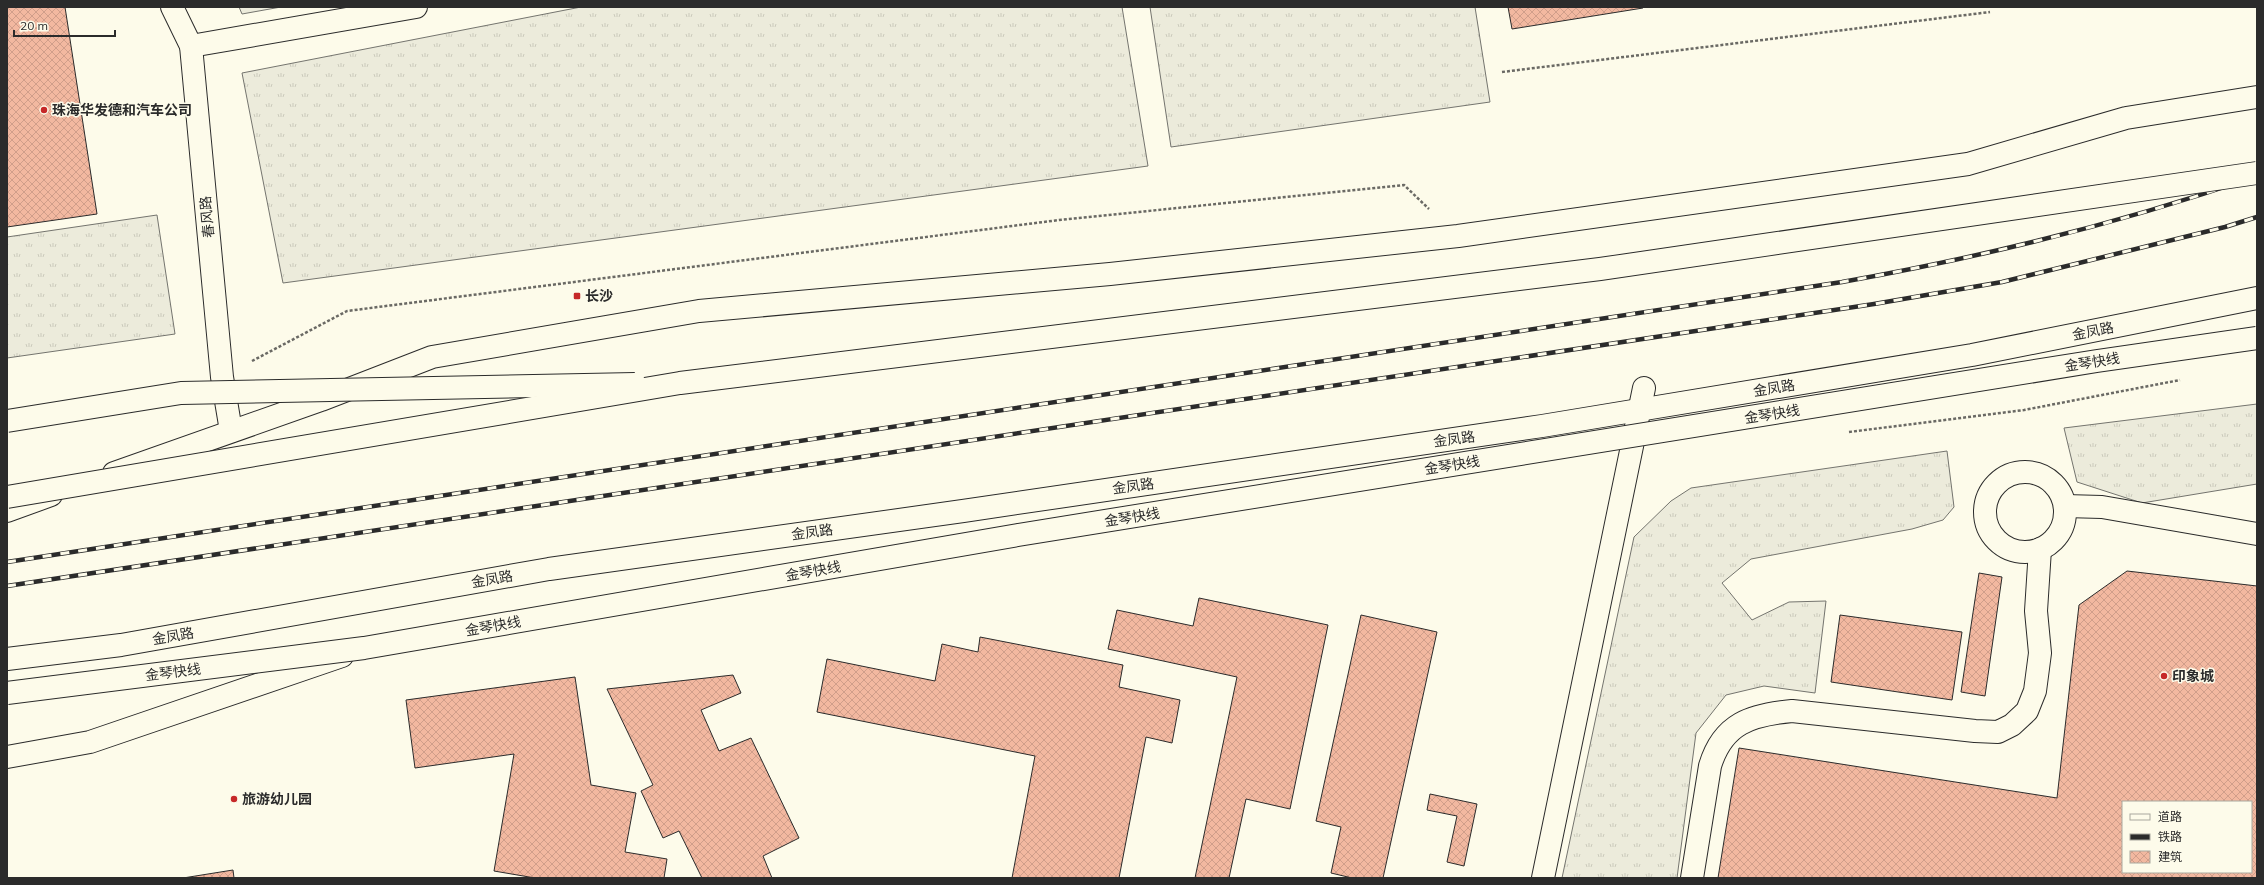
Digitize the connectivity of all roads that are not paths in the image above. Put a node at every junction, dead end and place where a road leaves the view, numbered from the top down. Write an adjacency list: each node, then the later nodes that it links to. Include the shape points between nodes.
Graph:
1 (172, 7): 3 (main road, 春风路)
2 (416, 7): 3 (main road)
3 (191, 46): 12 (main road, 春风路, via 222,377)
4 (2257, 97): 12 (main road, via 2126,118 1968,164 1458,236 1102,274 699,311 432,358)
5 (2257, 173): 8 (main road, bridge, via 1600,269)
6 (2257, 298): 10 (main road, 金凤路, via 1972,356)
7 (2257, 338): 18 (main road, 金琴快线, bridge, via 2089,362 1034,533)
8 (680, 383): 11 (main road, bridge, via 181,393); 13 (main road, bridge)
9 (1644, 388): 10 (main road)
10 (1640, 410): 19 (main road, 金凤路, via 986,508 549,569 121,645); 22 (main road)
11 (7, 421)
12 (231, 431): 15 (main road)
13 (7, 497)
14 (2065, 506): 16 (main road, via 2102,507); 17 (main road, via 2065,519 2060,532 2051,543); 17 (main road, via 2061,493 2052,482 2040,474 2013,473 2000,480 1990,490 1985,519 2000,544 2013,551)
15 (7, 511)
16 (2257, 534)
17 (2040, 549): 23 (main road, via 2036,611 2040,653 2035,691 2027,711 2012,725 1998,732 1792,711 1764,714 1745,720 1726,735 1714,751)
18 (364, 648): 20 (main road, 金琴快线, bridge); 21 (main road, bridge, via 90,742)
19 (7, 659)
20 (7, 694)
21 (7, 757)
22 (1542, 878)
23 (1692, 878)

